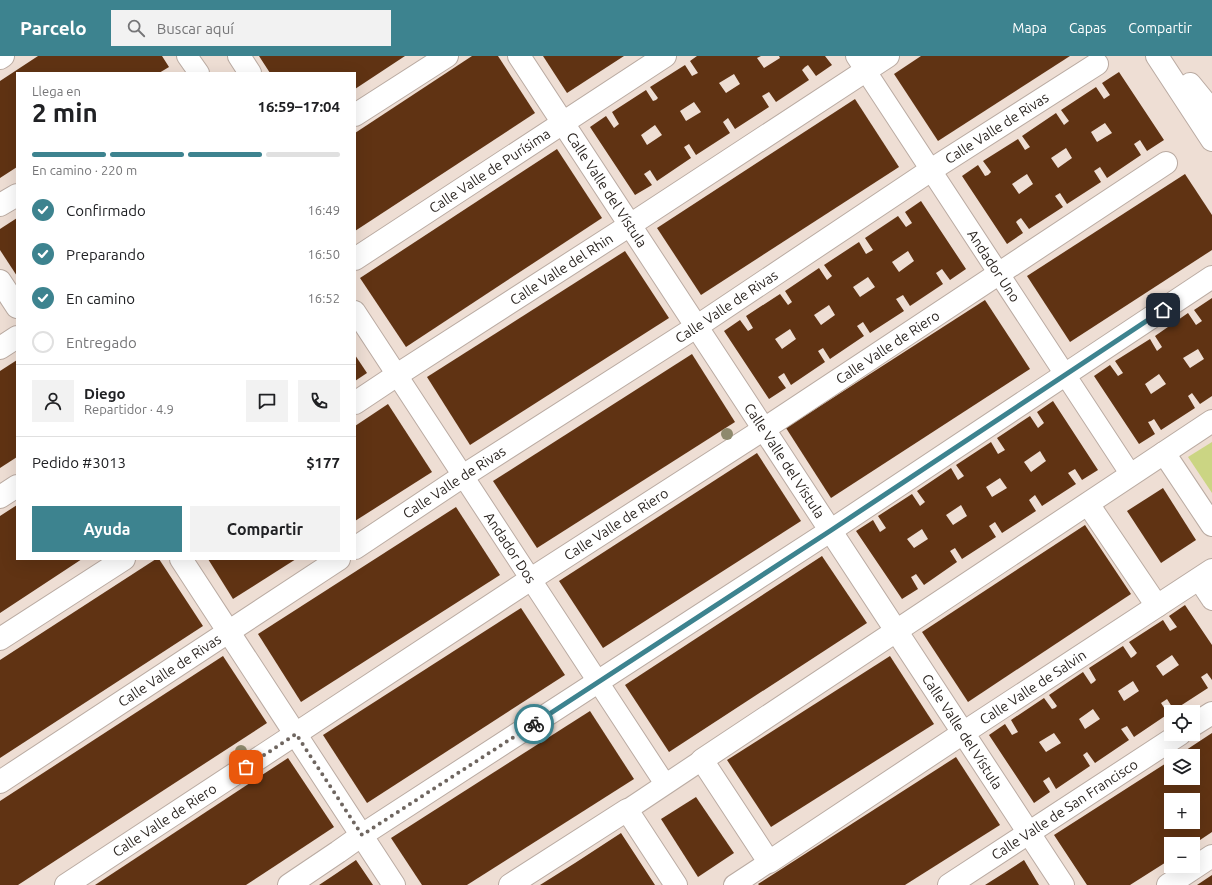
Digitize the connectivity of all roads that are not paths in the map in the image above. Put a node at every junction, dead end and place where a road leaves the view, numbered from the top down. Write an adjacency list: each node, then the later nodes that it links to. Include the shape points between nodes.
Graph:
1 (3, 56): 10 (main road)
2 (187, 56): 13 (street)
3 (239, 56): 14 (main road)
4 (447, 56): 16 (main road)
5 (519, 56): 17 (main road, Calle Valle del Vístula)
6 (665, 56): 17 (main road, Calle Valle de Purísima)
7 (888, 56): 11 (main road, Calle Valle del Rhin)
8 (1157, 56): 18 (main road)
9 (1166, 56): 15 (main road)
10 (0, 58)
11 (861, 63): 20 (street, Andador Uno); 23 (main road, Calle Valle del Rhin)
12 (1097, 64): 20 (main road, Calle Valle de Rivas)
13 (198, 72)
14 (249, 72)
15 (1212, 111)
16 (356, 114)
17 (563, 123): 23 (main road, Calle Valle del Vístula); 24 (main road, Calle Valle de Purísima)
18 (1212, 140)
19 (1166, 163): 25 (main road, Calle Valle de Riero)
20 (931, 170): 25 (street, Andador Uno); 30 (main road, Calle Valle de Rivas)
21 (16, 196): 22 (main road)
22 (0, 205)
23 (630, 225): 30 (main road, Calle Valle del Vístula); 33 (main road, Calle Valle del Rhin)
24 (356, 258)
25 (998, 274): 34 (street, Andador Uno); 37 (main road, Calle Valle de Riero)
26 (1212, 277): 34 (main road)
27 (0, 282): 28 (main road)
28 (16, 306)
29 (356, 313): 33 (street, Andador Dos)
30 (696, 326): 37 (main road, Calle Valle del Vístula); 40 (main road, Calle Valle de Rivas)
31 (16, 337): 32 (main road)
32 (0, 348)
33 (397, 375): 35 (main road, Calle Valle del Rhin); 40 (street, Andador Dos)
34 (1065, 375): 39 (street, Andador Uno); 45 (main road)
35 (356, 402)
36 (1212, 421): 38 (main road)
37 (764, 429): 45 (main road, Calle Valle del Vístula); 51 (main road, Calle Valle de Riero)
38 (1164, 453): 39 (main road); 44 (main road)
39 (1131, 475): 43 (main road)
40 (463, 476): 46 (main road, Calle Valle de Rivas); 51 (street, Andador Dos)
41 (16, 487): 42 (main road)
42 (0, 497)
43 (1088, 504): 53 (main road); 54 (main road)
44 (1212, 525)
45 (830, 531): 54 (main road, Calle Valle del Vístula); 57 (main road)
46 (356, 547)
47 (122, 560): 56 (main road)
48 (182, 560): 55 (main road)
49 (337, 560): 55 (main road, Calle Valle de Rivas)
50 (1205, 574): 52 (street); 53 (main road, Calle Valle de Salvin)
51 (531, 579): 57 (street, Andador Dos); 61 (main road, Calle Valle de Riero)
52 (1212, 600)
53 (1157, 606): 60 (main road, Calle Valle de Salvin)
54 (896, 631): 60 (main road, Calle Valle del Vístula); 63 (main road)
55 (229, 632): 61 (main road); 64 (main road, Calle Valle de Rivas)
56 (0, 639)
57 (598, 682): 65 (street, Andador Dos); 68 (main road)
58 (1212, 713): 59 (main road)
59 (1200, 721)
60 (963, 733): 67 (main road, Calle Valle del Vístula); 70 (main road, Calle Valle de Salvin)
61 (296, 734): 68 (main road); 71 (main road, Calle Valle de Riero)
62 (1169, 741): 67 (main road, Calle Valle de San Francisco)
63 (702, 760): 65 (street); 70 (main road)
64 (0, 782)
65 (665, 784): 66 (street)
66 (627, 810): 74 (main road); 75 (main road)
67 (1028, 833): 77 (main road, Calle Valle de San Francisco); 78 (main road, Calle Valle del Vístula)
68 (362, 835): 72 (main road); 73 (main road)
69 (1212, 856): 79 (main road)
70 (769, 862): 76 (street, Calle Valle de Salvin)
71 (66, 885)
72 (289, 885)
73 (394, 885)
74 (510, 885)
75 (676, 885)
76 (734, 885)
77 (949, 885)
78 (1063, 885)
79 (1168, 885)

